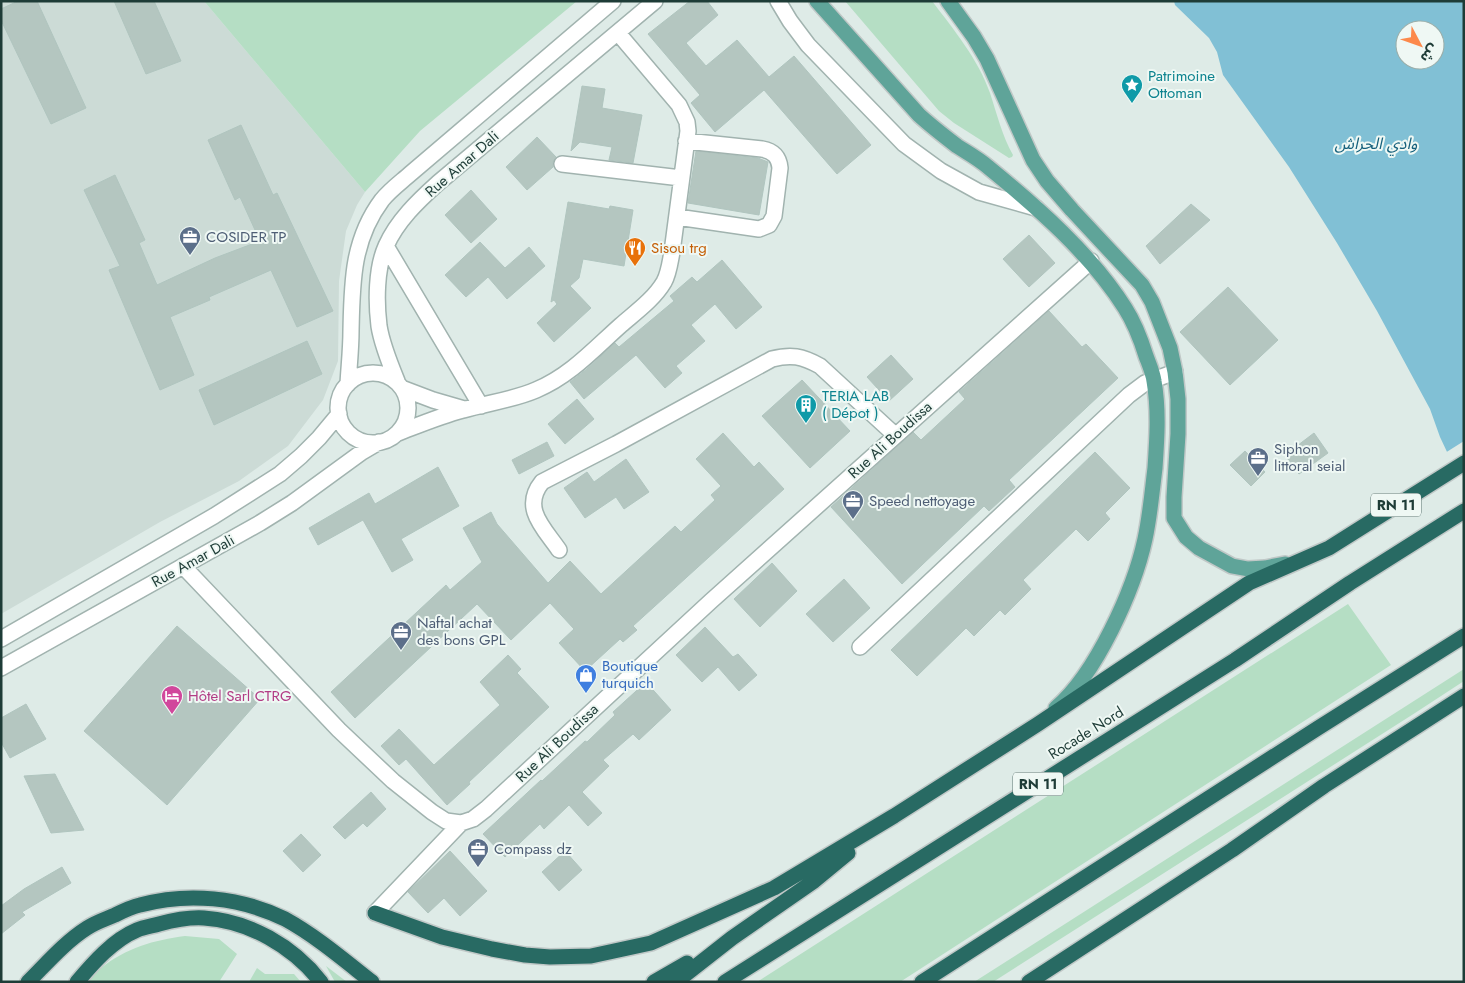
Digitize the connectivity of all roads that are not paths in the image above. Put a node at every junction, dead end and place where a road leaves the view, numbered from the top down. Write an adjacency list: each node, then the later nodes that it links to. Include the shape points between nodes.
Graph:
1 (613, 1): 16 (street, Rue Amar Dali, via 383,199 367,224 352,279)
2 (655, 1): 6 (street, Rue Amar Dali)
3 (778, 1): 10 (street, via 808,44 904,144 941,171 979,192)
4 (817, 1): 10 (main road, via 919,115)
5 (948, 1): 14 (main road, via 998,79 1038,167 1147,293 1160,319)
6 (618, 33): 7 (street, via 679,105 687,122); 12 (street, Rue Amar Dali, via 432,188 401,220)
7 (686, 141): 9 (street); 11 (street, via 773,152 780,168 774,216 769,225 759,229)
8 (562, 164): 9 (street)
9 (681, 178): 11 (street)
10 (1036, 208): 13 (main road)
11 (677, 216): 18 (street, via 670,268 664,282 642,306 556,380 530,392)
12 (386, 246): 17 (street, Rue Amar Dali, via 380,267 379,327); 18 (street)
13 (1091, 261): 15 (main road, via 1126,309); 22 (street, Rue Ali Boudissa)
14 (1175, 372): 15 (street); 27 (main road, via 1178,408 1174,518 1186,537 1232,566 1265,568)
15 (1154, 380): 31 (street, via 1128,395); 34 (main road, via 1158,432 1152,498 1140,559 1100,650 1062,703)
16 (348, 384): 17 (street, via 366,373 377,373); 20 (street, via 342,393)
17 (400, 385): 19 (street); 21 (street, via 408,400 408,412)
18 (481, 406): 19 (street)
19 (464, 409): 21 (street)
20 (338, 414): 23 (street, via 353,436); 30 (street, Rue Amar Dali, via 319,438 280,474 214,516)
21 (398, 433): 23 (street)
22 (895, 435): 26 (street, via 820,366 796,356 772,359 542,482 534,496 534,512); 36 (street, Rue Ali Boudissa, via 486,809)
23 (378, 442): 28 (street, Rue Amar Dali, via 292,503)
24 (1464, 463): 27 (highway, RN 11, via 1329,548)
25 (1464, 511): 45 (highway, Rocade Nord / RN 11, via 1235,660)
26 (559, 550)
27 (1296, 561): 34 (highway, RN 11, via 1249,583)
28 (183, 566): 32 (street, Rue Amar Dali); 36 (street, via 332,723 393,781 446,821)
29 (1464, 636): 46 (highway)
30 (1, 639)
31 (860, 647)
32 (1, 668)
33 (1464, 696): 47 (highway)
34 (1038, 724): 35 (highway, RN 11)
35 (894, 816): 37 (highway, via 774,888 651,943 591,956 550,957 500,951 442,937); 38 (highway, RN 11, via 814,881)
36 (461, 823): 37 (street, Rue Ali Boudissa)
37 (375, 913)
38 (732, 938): 43 (highway); 44 (highway, RN 11)
39 (28, 982): 42 (highway, via 88,927 138,906 162,900 209,898 250,906 284,919 308,933)
40 (77, 982): 41 (highway, via 94,961 137,930 176,920 203,918 230,921 262,933 308,966)
41 (321, 982)
42 (372, 982)
43 (654, 982)
44 (676, 982)
45 (725, 982)
46 (922, 982)
47 (1029, 982)

